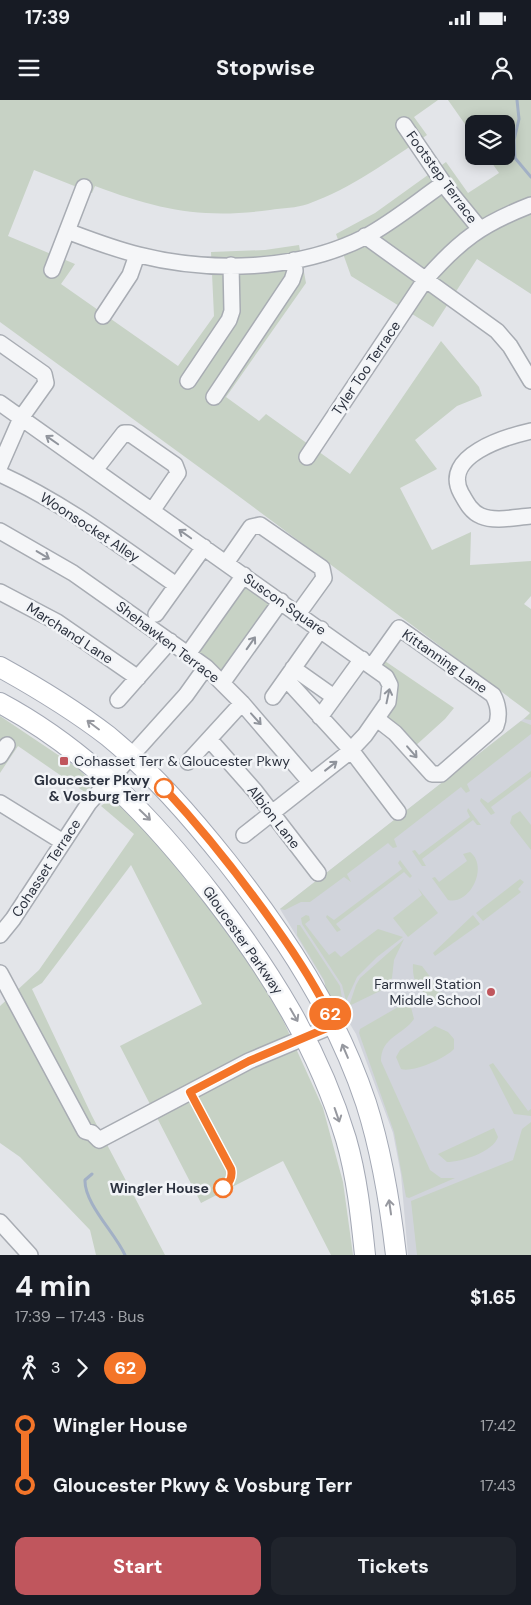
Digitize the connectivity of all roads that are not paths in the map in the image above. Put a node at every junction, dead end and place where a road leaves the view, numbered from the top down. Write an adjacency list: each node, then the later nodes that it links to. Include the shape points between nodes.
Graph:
1 (404, 125): 2 (street, Footstep Terrace)
2 (444, 184): 5 (street, Footstep Terrace); 7 (street)
3 (84, 187): 6 (street)
4 (531, 205): 5 (street, Tyler Too Terrace)
5 (480, 229): 12 (street, Tyler Too Terrace, via 451,251)
6 (67, 231): 8 (street); 11 (street)
7 (365, 236): 9 (street, via 330,251); 12 (street)
8 (137, 255): 10 (street, via 175,262); 13 (street, via 130,275)
9 (294, 260): 10 (street); 17 (street, via 292,280)
10 (231, 265): 15 (street, via 229,320)
11 (52, 270)
12 (425, 280): 16 (street, via 497,331); 21 (street, Tyler Too Terrace)
13 (103, 316)
14 (0, 343): 19 (street, via 46,378 46,383)
15 (188, 381)
16 (531, 381)
17 (214, 398)
18 (0, 403): 19 (street, Suscon Square)
19 (21, 418): 22 (street); 23 (street, Suscon Square, one-way to 19)
20 (531, 431): 26 (street, via 479,450 461,465 458,482 468,505 480,516)
21 (306, 457)
22 (0, 466)
23 (95, 470): 25 (street, Suscon Square); 25 (street, via 124,433 129,433 175,465 178,473)
24 (0, 474): 31 (street, Woonsocket Alley, via 76,515)
25 (152, 510): 28 (street, Suscon Square, one-way to 25)
26 (531, 516)
27 (0, 531): 37 (street, Shehawken Terrace, one-way to 37, via 73,573)
28 (204, 547): 29 (street, Suscon Square); 31 (street)
29 (226, 563): 30 (street, Suscon Square); 35 (street, via 251,527 260,525 322,568 324,578)
30 (244, 575): 33 (street, Suscon Square); 38 (street)
31 (176, 585): 34 (street)
32 (0, 592): 43 (street, Marchand Lane, via 57,622)
33 (281, 601): 35 (street, Suscon Square); 44 (street, one-way to 33)
34 (156, 614)
35 (298, 614): 36 (street, Suscon Square)
36 (320, 630): 39 (street, Suscon Square); 42 (street)
37 (170, 641): 38 (street, Shehawken Terrace); 43 (street)
38 (188, 654): 41 (street, Shehawken Terrace)
39 (367, 662): 46 (street); 51 (street, Suscon Square, one-way to 39, via 390,693 386,678); 51 (street, Kittanning Lane, one-way to 39, via 436,776 496,726 498,720 493,695 399,628)
40 (0, 667): 54 (main road, one-way to 40, via 79,714)
41 (206, 667): 44 (street, Shehawken Terrace); 54 (street, Cohasset Terrace, via 186,695)
42 (290, 673): 45 (street); 46 (street); 50 (street)
43 (138, 678): 47 (street)
44 (223, 682): 49 (street, Shehawken Terrace)
45 (273, 697)
46 (334, 697): 50 (street)
47 (118, 700)
48 (0, 703): 56 (main road, Gloucester Parkway, via 66,744)
49 (242, 703): 52 (street); 57 (street, Shehawken Terrace, one-way to 57)
50 (320, 717): 53 (street)
51 (377, 719): 53 (street, Suscon Square)
52 (209, 740): 55 (street); 60 (street, Albion Lane)
53 (351, 750): 57 (street, Suscon Square, one-way to 53); 59 (street)
54 (131, 756): 56 (street, Cohasset Terrace); 66 (main road, via 200,827 251,892 317,991)
55 (188, 762)
56 (110, 781): 62 (street, Cohasset Terrace, via 89,803); 67 (main road, Gloucester Parkway, one-way to 67, via 153,823 225,912 270,974)
57 (310, 782): 60 (street, Suscon Square)
58 (0, 803): 62 (street)
59 (398, 812)
60 (272, 814): 61 (street, Suscon Square); 63 (street, Albion Lane)
61 (244, 835)
62 (63, 842): 64 (street, Cohasset Terrace)
63 (318, 873)
64 (0, 935)
65 (0, 973): 67 (street, via 84,1131 92,1133 98,1140 249,1061)
66 (334, 1025): 67 (street); 71 (main road, one-way to 66, via 377,1142 354,1069)
67 (306, 1038): 70 (main road, Gloucester Parkway, one-way to 70, via 346,1140)
68 (0, 1222): 69 (street)
69 (30, 1255)
70 (365, 1255)
71 (396, 1255)

